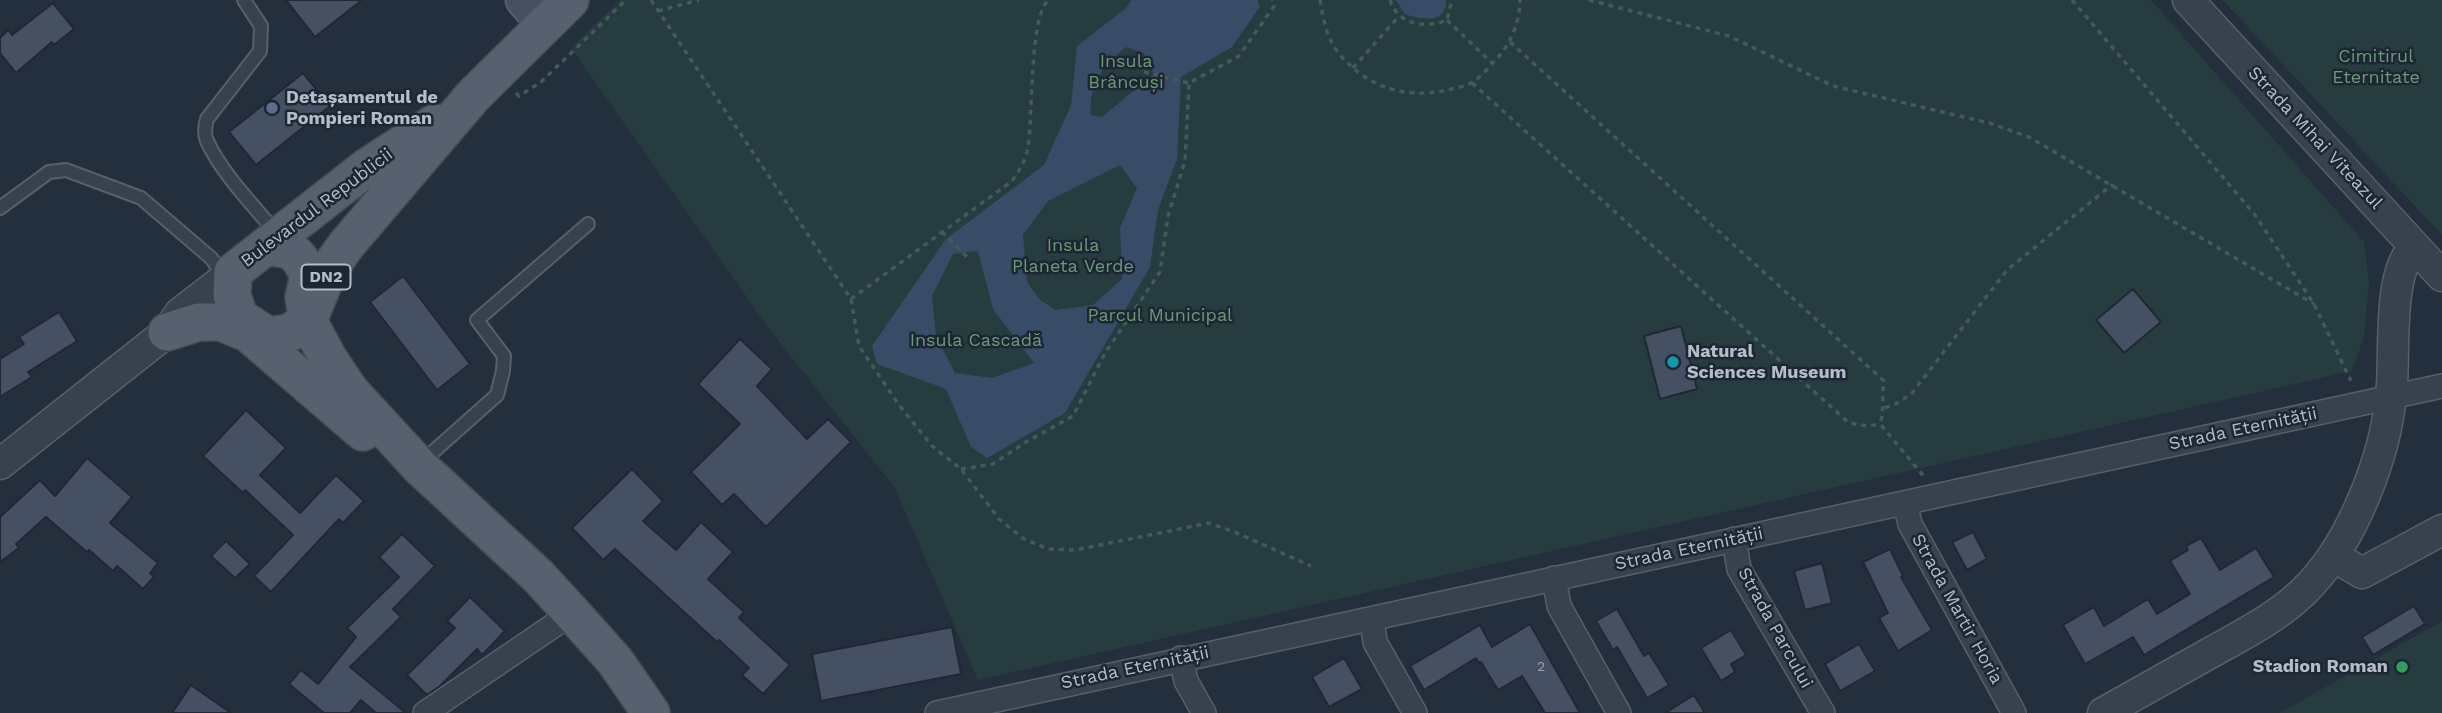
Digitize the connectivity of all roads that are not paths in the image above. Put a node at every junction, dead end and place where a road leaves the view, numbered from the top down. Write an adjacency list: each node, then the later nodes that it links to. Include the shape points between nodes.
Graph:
1 (244, 0): 7 (lane, via 261,26 260,51 207,119 206,138)
2 (2188, 0): 8 (street, Strada Mihai Viteazul)
3 (546, 8): 4 (main road, DN2)
4 (485, 85): 7 (main road, Bulevardul Republicii / DN2, via 401,146 330,214 305,247); 12 (main road, Bulevardul Republicii / DN2, via 347,244)
5 (0, 208): 9 (lane, via 49,172 66,170 142,198)
6 (587, 224): 18 (lane, via 477,320 504,356 497,395)
7 (281, 247): 9 (main road, Bulevardul Republicii / DN2); 12 (main road, via 309,276)
8 (2415, 247): 10 (street, Strada Mihai Viteazul); 16 (street, via 2406,254 2398,276)
9 (229, 275): 11 (main road, Bulevardul Republicii); 13 (street, via 180,313)
10 (2442, 276)
11 (244, 325): 12 (main road, via 268,336); 13 (main road, via 199,323); 15 (main road)
12 (298, 327): 15 (main road, via 291,345 300,368); 18 (main road)
13 (167, 332): 17 (street)
14 (2442, 386): 16 (street, Strada Eternității)
15 (321, 396): 18 (main road, via 372,439)
16 (2391, 397): 19 (street, Strada Eternității); 22 (street, via 2363,500)
17 (0, 464)
18 (420, 467): 24 (main road)
19 (1915, 500): 21 (street, Strada Eternității); 35 (street, Strada Martir Horia, via 1910,524)
20 (2442, 530): 22 (street, via 2362,573)
21 (1734, 539): 23 (street, Strada Eternității); 34 (street, Strada Parcului, via 1739,569)
22 (2333, 556): 36 (street, via 2310,585 2278,612)
23 (1554, 578): 25 (street, Strada Eternității); 33 (street, via 1559,606)
24 (572, 613): 28 (street); 29 (main road, via 615,661)
25 (1372, 619): 26 (street, Strada Eternității); 32 (street, via 1375,642)
26 (1181, 658): 27 (street, Strada Eternității); 31 (street, via 1186,681)
27 (995, 706): 30 (street, Strada Eternității)
28 (425, 713)
29 (652, 713)
30 (937, 713)
31 (1204, 713)
32 (1415, 713)
33 (1619, 713)
34 (1823, 713)
35 (2014, 713)
36 (2103, 713)

